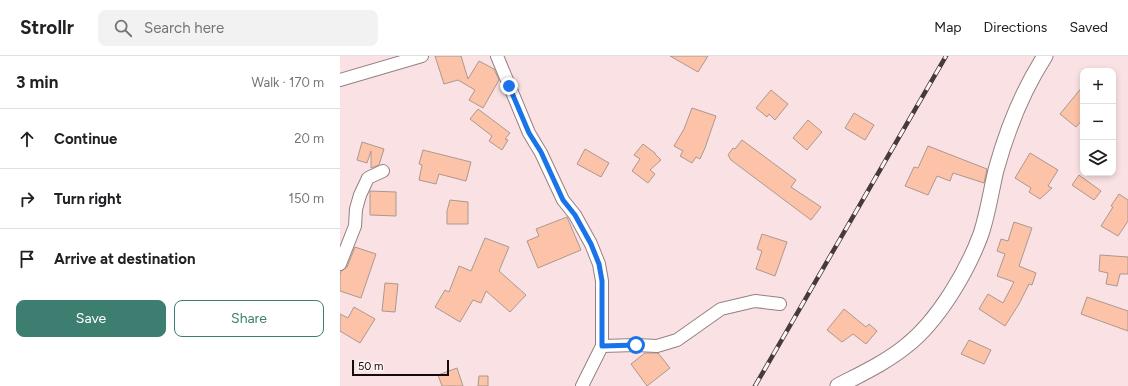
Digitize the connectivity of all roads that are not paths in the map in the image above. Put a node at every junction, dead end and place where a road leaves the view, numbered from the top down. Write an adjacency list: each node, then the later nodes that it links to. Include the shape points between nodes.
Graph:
1 (422, 56): 4 (street)
2 (497, 56): 8 (street, via 529,133 541,152 563,200 575,215 591,244 599,264 602,281)
3 (1046, 56): 10 (street, via 1024,95 1003,146 981,234 961,277 936,315 906,346 884,362)
4 (340, 80)
5 (384, 172): 6 (street, via 368,178 356,209 355,226)
6 (340, 264)
7 (780, 304): 8 (street, via 755,302 721,309 677,340 657,346)
8 (602, 346): 9 (street)
9 (582, 386)
10 (838, 386)

